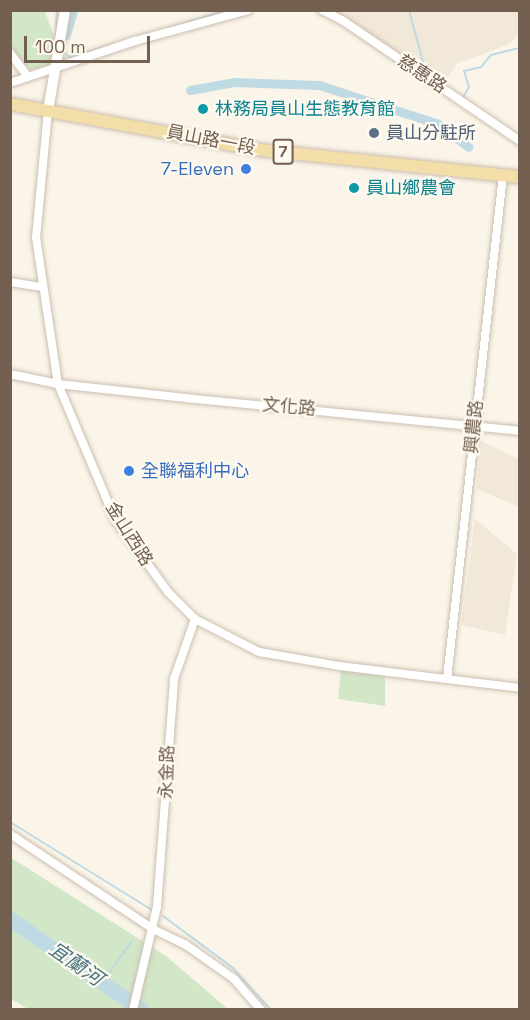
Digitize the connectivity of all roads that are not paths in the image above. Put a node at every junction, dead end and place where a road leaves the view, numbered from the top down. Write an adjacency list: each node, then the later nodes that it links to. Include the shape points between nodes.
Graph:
1 (65, 10): 6 (street)
2 (72, 10): 6 (street)
3 (248, 10): 6 (street)
4 (322, 10): 11 (street, 慈惠路)
5 (10, 53): 7 (street)
6 (56, 67): 7 (street); 10 (street)
7 (28, 77): 8 (street)
8 (10, 83)
9 (10, 104): 10 (main road, 員山路一段 / 7)
10 (48, 111): 12 (main road, 員山路一段 / 7, via 261,150); 15 (street, 金山西路, via 37,197)
11 (519, 141)
12 (503, 176): 13 (main road, 員山路一段 / 7); 18 (street, 興農路)
13 (519, 177)
14 (10, 282): 15 (street)
15 (41, 287): 17 (street, 金山西路)
16 (10, 374): 17 (street, 文化路)
17 (58, 384): 18 (street, 文化路); 20 (street, 金山西路, via 115,519 168,592)
18 (474, 425): 19 (street, 文化路); 21 (street, 興農路)
19 (519, 431)
20 (195, 619): 21 (street, 金山西路, via 259,652 279,657); 24 (street, 永金路, via 174,678 163,854)
21 (447, 679): 22 (street, 金山西路)
22 (519, 688)
23 (10, 834): 24 (street)
24 (153, 929): 25 (street, 永金路); 26 (street, via 186,945 234,979)
25 (133, 1010)
26 (261, 1010)

